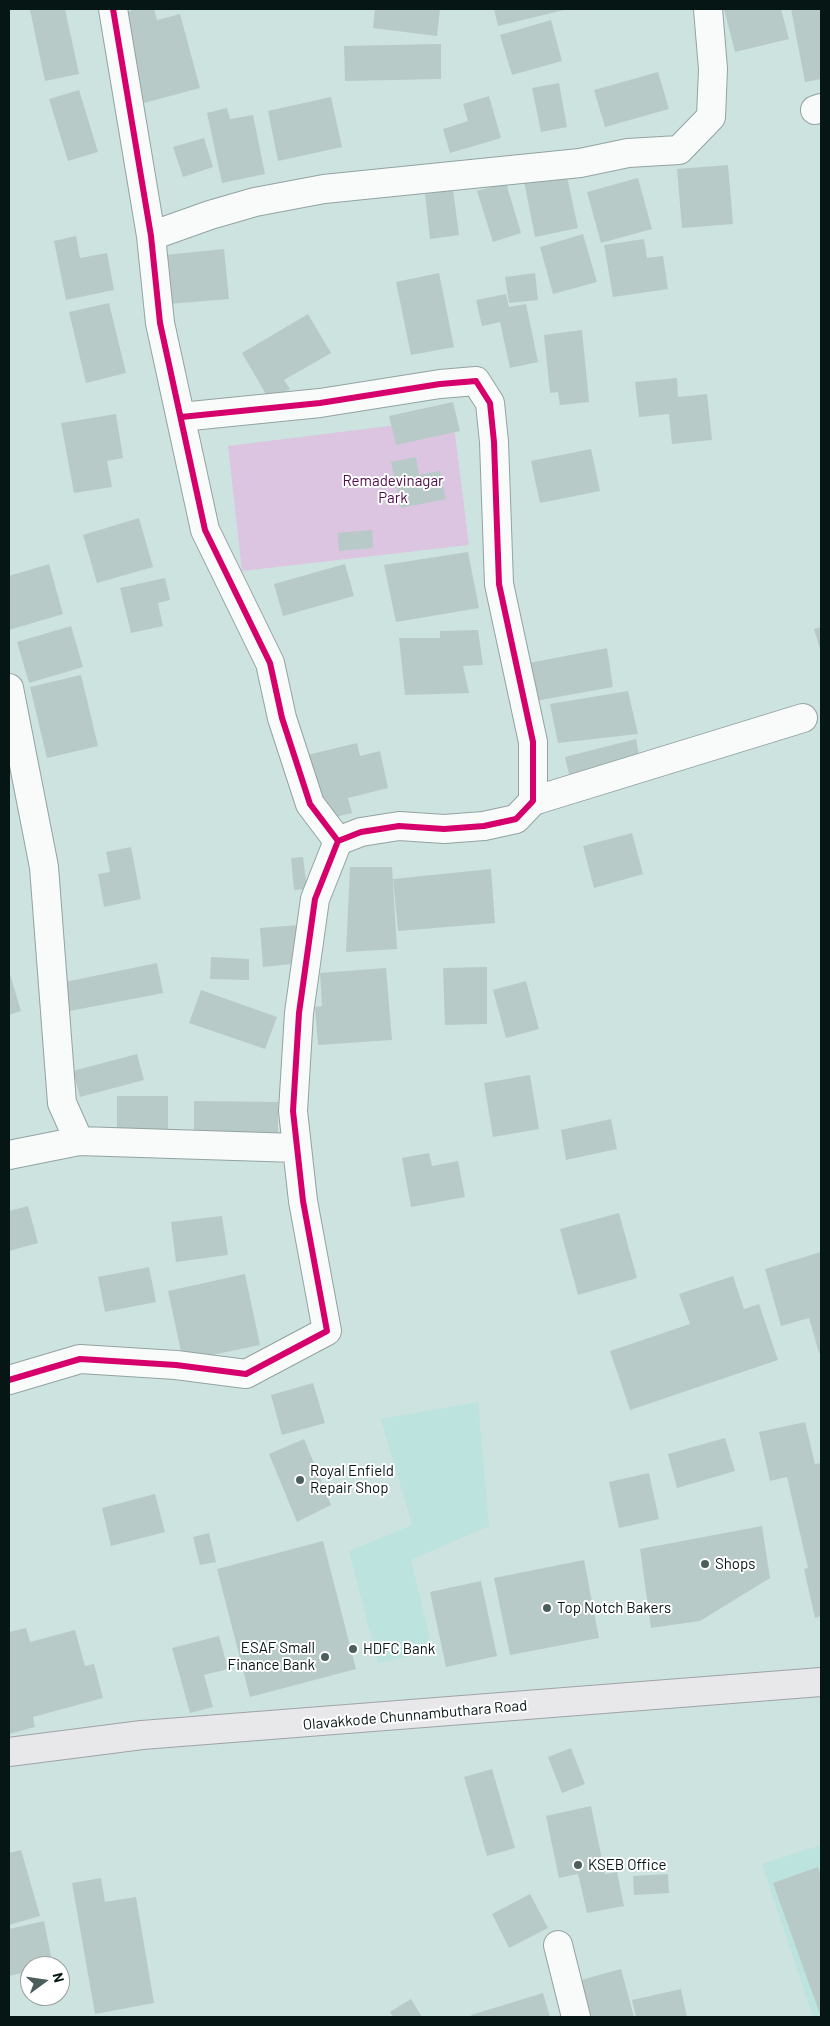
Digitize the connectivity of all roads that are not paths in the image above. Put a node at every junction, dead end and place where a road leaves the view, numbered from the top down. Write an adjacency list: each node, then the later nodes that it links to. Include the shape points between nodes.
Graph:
1 (113, 9): 3 (street)
2 (708, 9): 3 (street, via 713,70 711,117 679,150 628,153 580,162 324,189 255,202)
3 (151, 236): 4 (street, via 160,323)
4 (181, 417): 7 (street, via 320,403 476,381 490,403 499,584 533,742); 8 (street, via 206,530 270,663 282,718 310,804)
5 (9, 688): 9 (street, via 44,867 62,1103)
6 (804, 718): 7 (street)
7 (533, 801): 8 (street, via 516,820 444,829 399,826 361,832)
8 (338, 841): 10 (street, via 315,899 299,1013 293,1111)
9 (79, 1141): 10 (street); 11 (street)
10 (297, 1148): 12 (street, via 303,1201 328,1331 246,1374 80,1358)
11 (9, 1155)
12 (9, 1380)
13 (821, 1682): 14 (main road, Olavakkode Chunnambuthara Road, via 142,1736)
14 (9, 1752)
15 (558, 1945): 16 (street)
16 (576, 2017)

